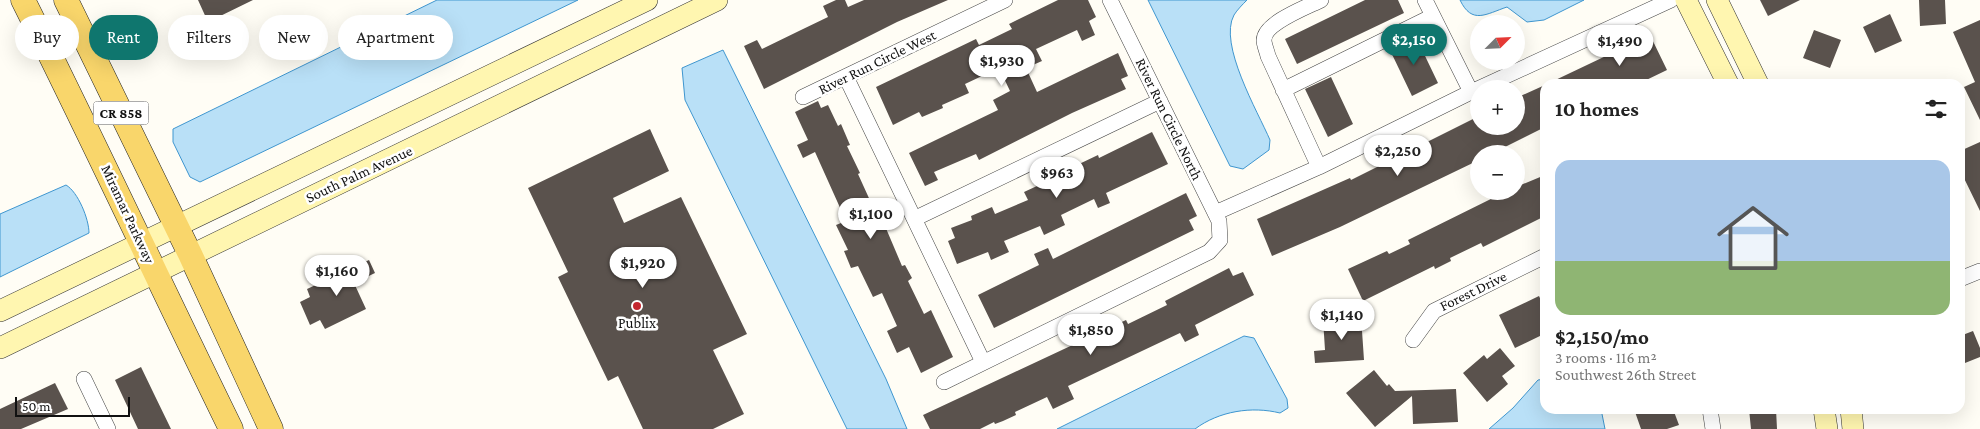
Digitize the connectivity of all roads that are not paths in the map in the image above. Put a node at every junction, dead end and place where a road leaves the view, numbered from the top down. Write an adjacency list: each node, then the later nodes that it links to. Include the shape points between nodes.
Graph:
1 (23, 0): 26 (main road, Miramar Parkway / CR 858)
2 (66, 0): 25 (main road, CR 858)
3 (647, 0): 25 (main road)
4 (717, 0): 27 (main road, South Palm Avenue, via 449,132)
5 (1005, 0): 13 (street, River Run Circle West)
6 (1110, 0): 21 (street, River Run Circle North)
7 (1321, 0): 17 (street, via 1279,21 1264,39)
8 (1425, 0): 12 (street)
9 (1671, 0): 16 (street)
10 (1686, 0): 14 (main road)
11 (1717, 0): 15 (main road)
12 (1433, 16): 17 (street); 18 (street)
13 (846, 77): 20 (street, River Run Circle West); 24 (street)
14 (1726, 79)
15 (1756, 79)
16 (1497, 80)
17 (1284, 90): 22 (street)
18 (1470, 90)
19 (1470, 92): 22 (street)
20 (803, 97)
21 (1160, 101): 23 (street, River Run Circle North); 24 (street)
22 (1319, 167): 23 (street)
23 (1214, 213): 35 (street, River Run Circle North, via 1219,221 1220,240 1209,252)
24 (916, 218): 35 (street)
25 (176, 226): 26 (main road); 27 (main road, CR 858)
26 (141, 243): 30 (main road, Miramar Parkway / CR 858); 32 (main road)
27 (190, 254): 30 (main road, South Palm Avenue); 43 (main road, CR 858)
28 (1540, 258): 33 (street, Forest Drive, via 1434,311)
29 (1980, 271): 31 (street)
30 (154, 272): 34 (main road, South Palm Avenue); 42 (main road, Miramar Parkway / CR 858)
31 (1965, 277)
32 (0, 311)
33 (1413, 340)
34 (0, 348)
35 (983, 362): 37 (street)
36 (84, 379): 41 (street)
37 (944, 382)
38 (1710, 414): 44 (street)
39 (1825, 414): 45 (main road)
40 (1852, 414): 46 (main road)
41 (102, 427)
42 (231, 429)
43 (272, 429)
44 (1712, 429)
45 (1827, 429)
46 (1853, 429)

